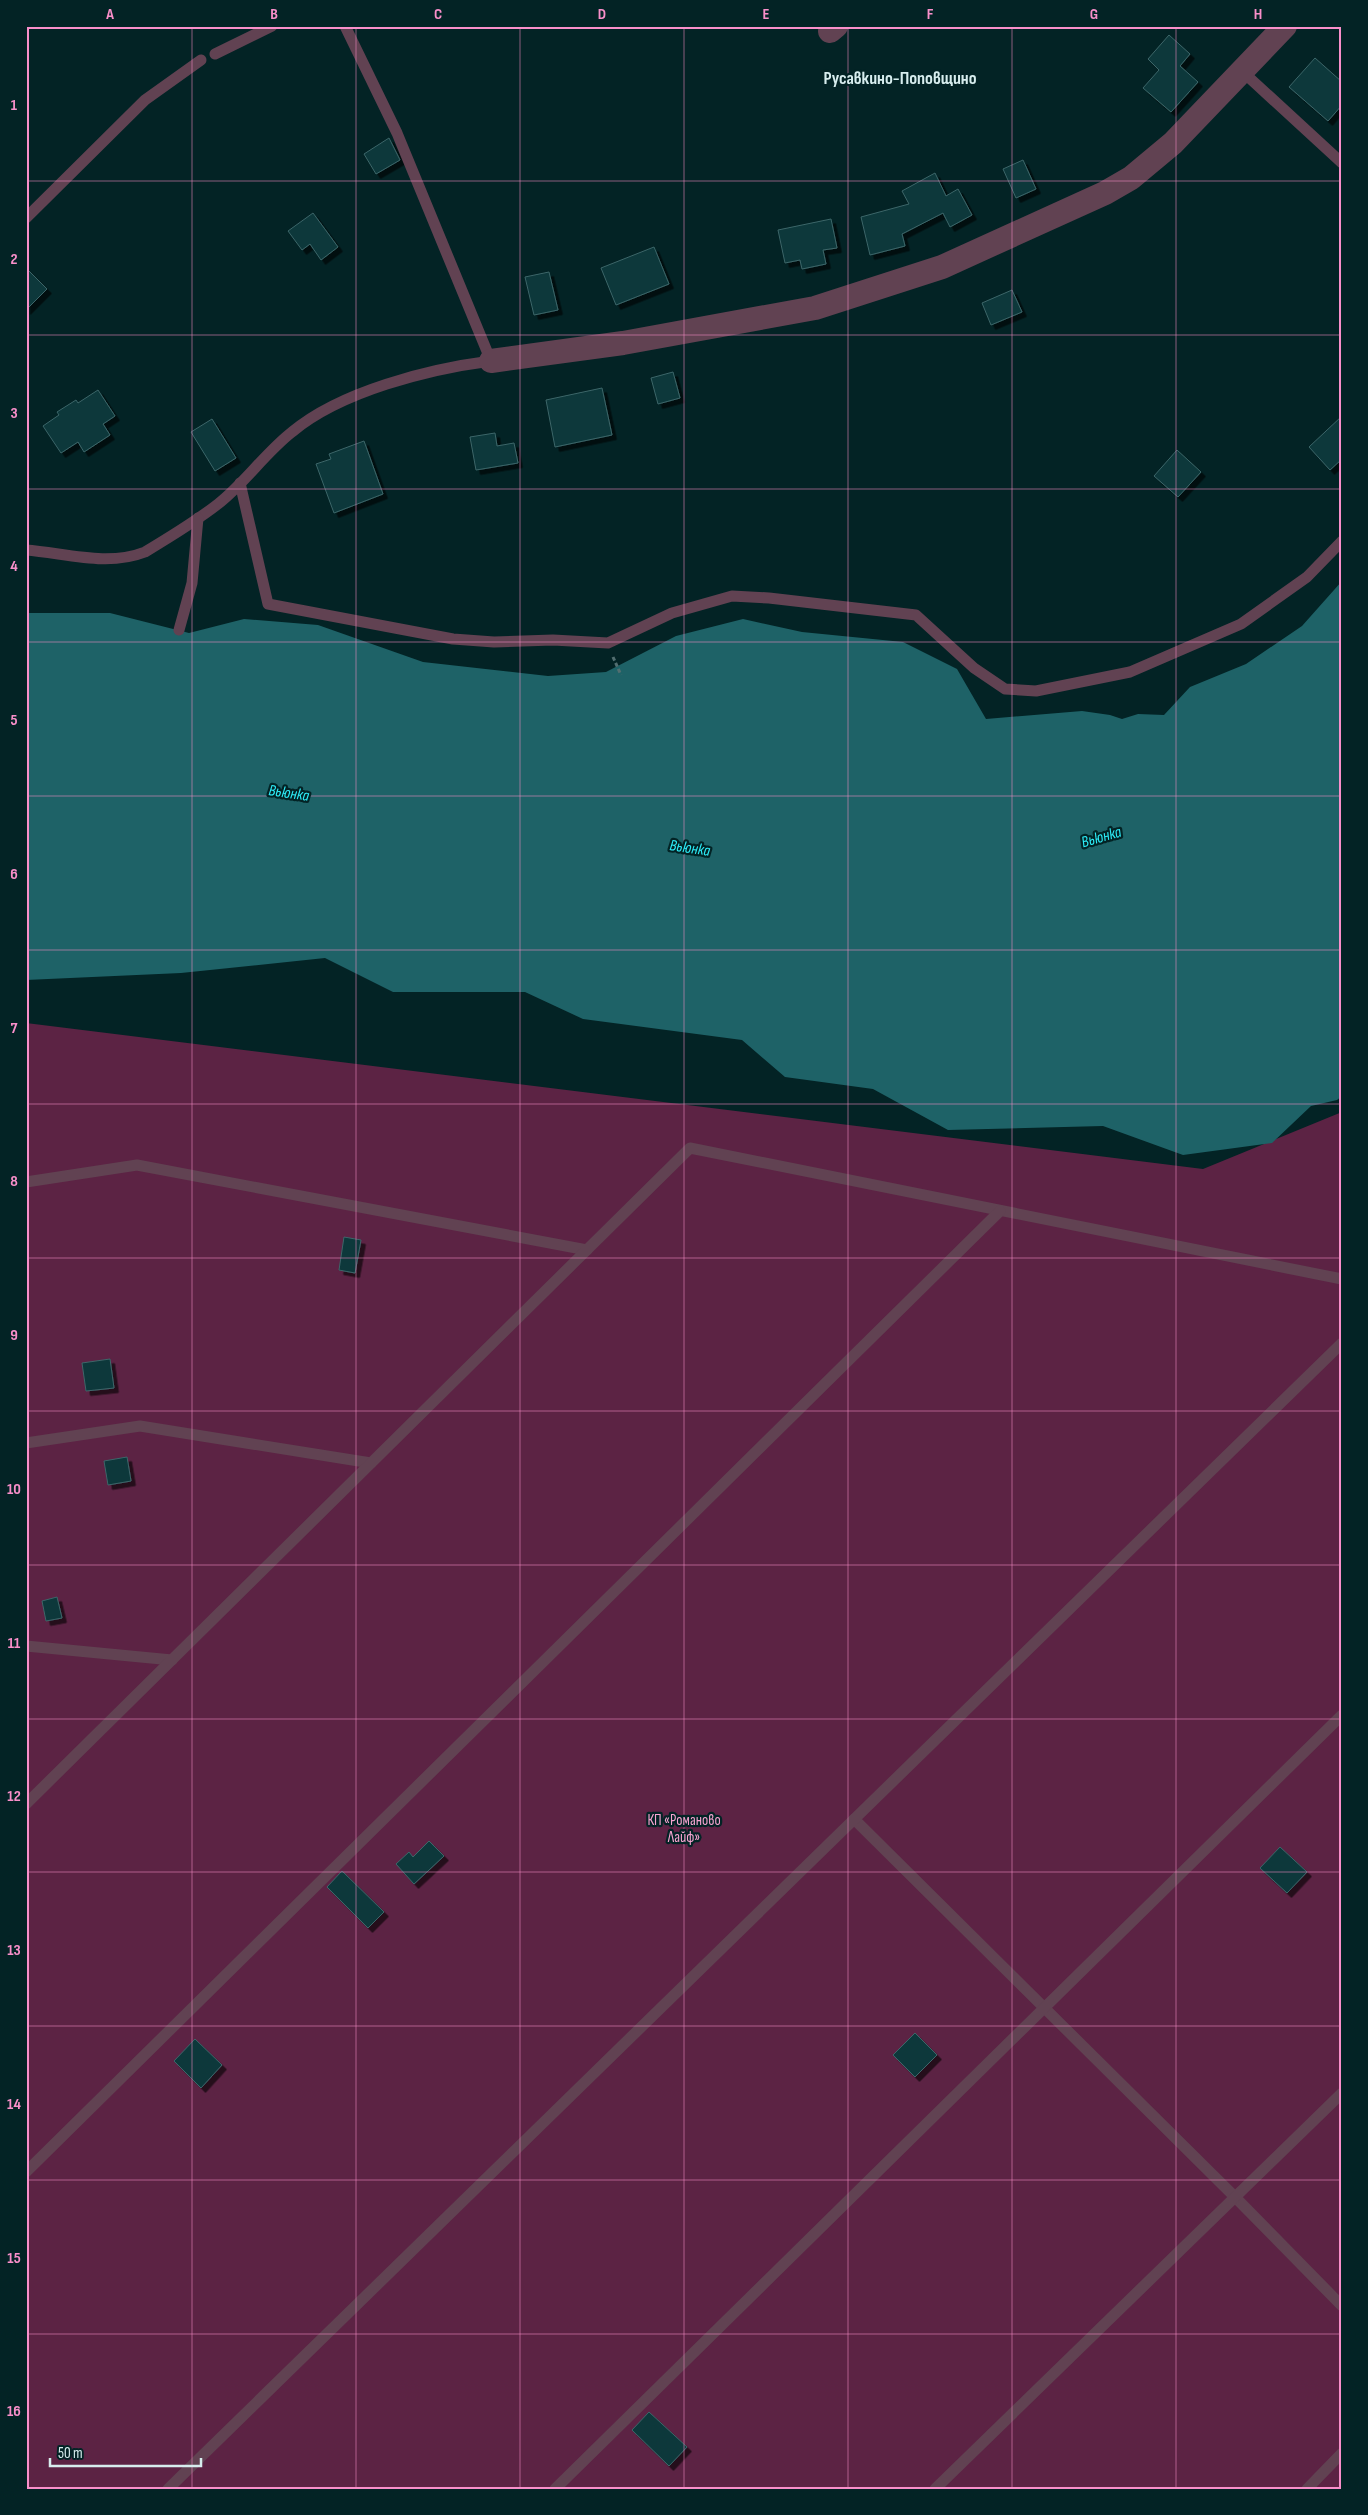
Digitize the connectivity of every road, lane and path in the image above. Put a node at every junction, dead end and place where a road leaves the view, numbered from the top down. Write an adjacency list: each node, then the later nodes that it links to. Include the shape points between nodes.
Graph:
1 (272, 26): 4 (lane)
2 (345, 26): 9 (lane, via 397,134)
3 (1286, 26): 6 (street)
4 (215, 54)
5 (201, 60): 8 (lane, via 145,100)
6 (1243, 72): 7 (lane); 9 (street, via 1173,143 1131,178 942,267 815,308 623,343)
7 (1342, 163)
8 (26, 218)
9 (491, 361): 10 (lane, via 454,366 332,406 292,432)
10 (240, 483): 11 (lane); 12 (lane, via 268,604 453,639 608,642 672,613 732,596 769,598 916,615 974,668 1005,689 1036,691 1130,672 1241,624 1307,577)
11 (198, 518): 13 (lane, via 132,557 104,560); 14 (lane, via 192,583)
12 (1342, 541)
13 (26, 550)
14 (179, 630)
15 (609, 650): 16 (path)
16 (621, 675)
17 (26, 1182): 19 (lane, via 137,1165)
18 (1000, 1210): 19 (lane, via 690,1148); 20 (lane); 31 (lane)
19 (587, 1250): 23 (lane)
20 (1342, 1279)
21 (1342, 1343): 28 (lane)
22 (26, 1443): 23 (lane, via 140,1426)
23 (371, 1463): 25 (lane)
24 (26, 1646): 25 (lane)
25 (172, 1660): 27 (lane)
26 (1342, 1715): 29 (lane)
27 (26, 1804)
28 (854, 1819): 29 (lane); 35 (lane)
29 (1043, 2007): 32 (lane); 36 (lane)
30 (1342, 2093): 32 (lane)
31 (26, 2172)
32 (1235, 2197): 33 (lane); 37 (lane)
33 (1342, 2306)
34 (1342, 2454): 38 (lane)
35 (168, 2489)
36 (555, 2489)
37 (935, 2489)
38 (1307, 2489)

